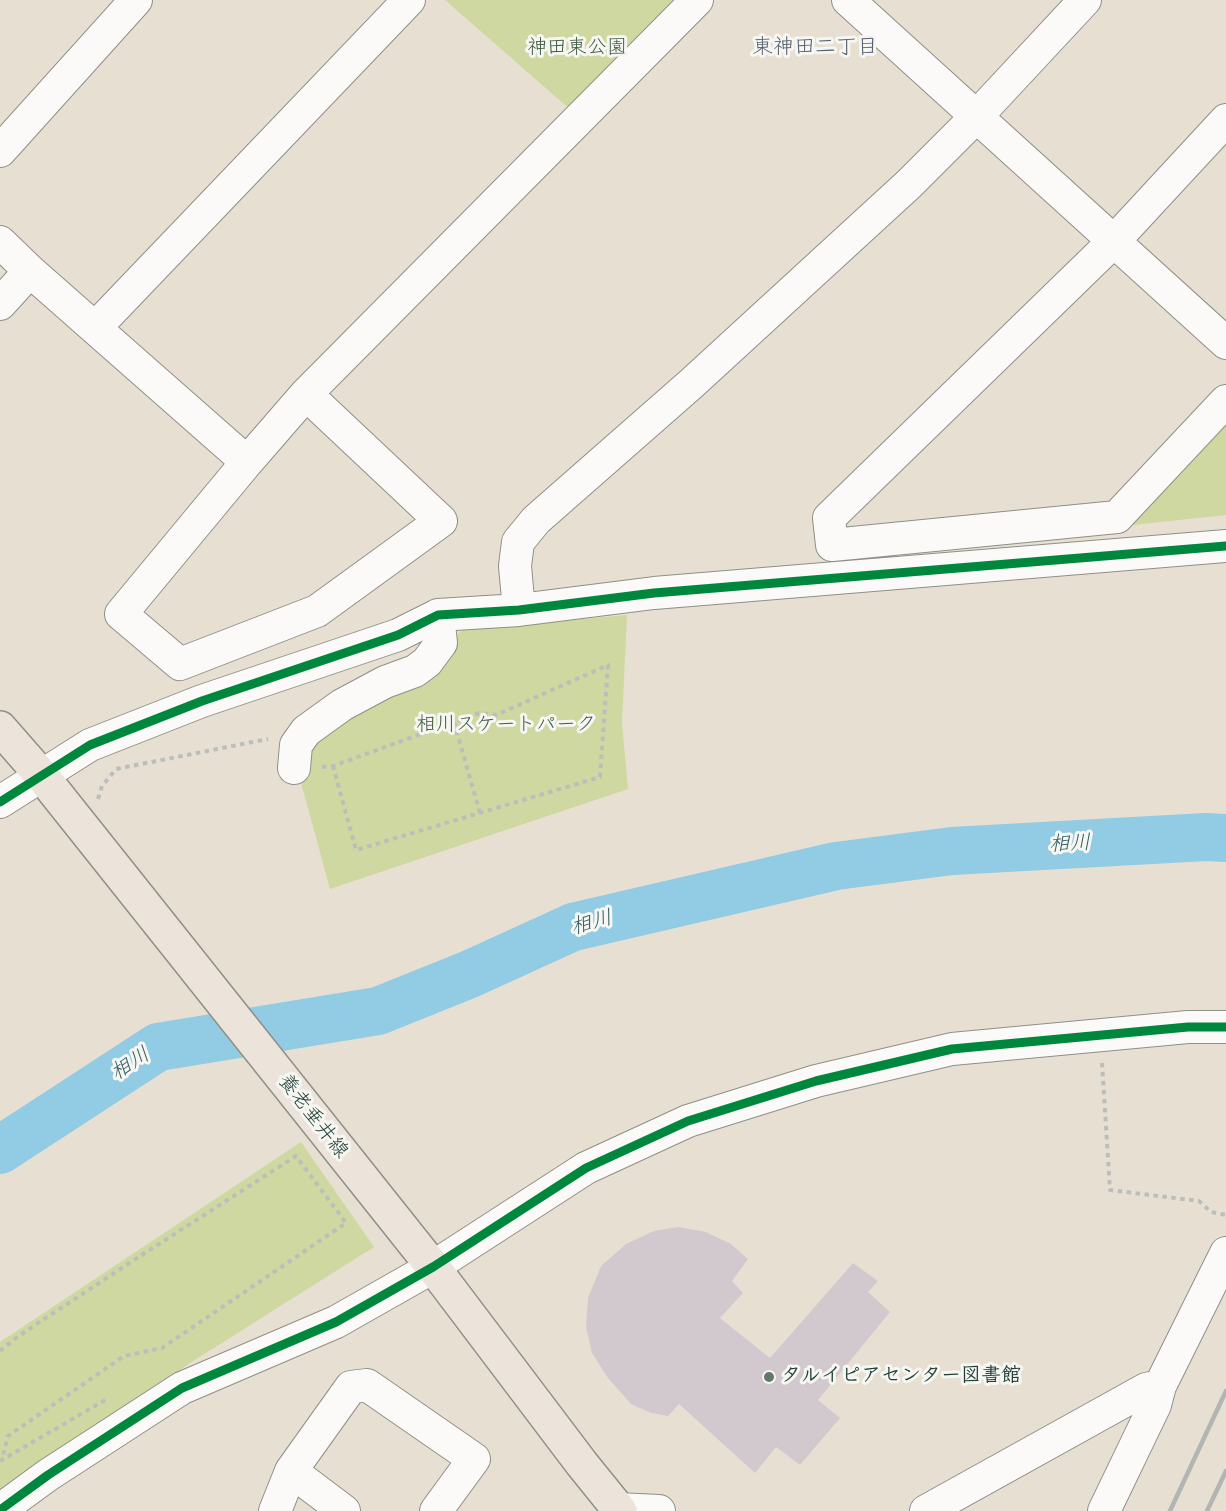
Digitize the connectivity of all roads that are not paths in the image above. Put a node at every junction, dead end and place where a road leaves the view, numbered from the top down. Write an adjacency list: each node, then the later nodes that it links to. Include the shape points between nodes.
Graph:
1 (136, 0): 8 (street)
2 (409, 0): 13 (street)
3 (698, 0): 15 (street)
4 (848, 0): 6 (street)
5 (1084, 0): 6 (street)
6 (976, 117): 9 (street); 19 (street, via 909,184 691,384 536,520 518,542 515,566)
7 (1226, 120): 9 (street)
8 (0, 151)
9 (1113, 241): 14 (street); 16 (street, via 829,518 832,545 1117,518)
10 (0, 242): 11 (street)
11 (30, 271): 12 (street); 13 (street)
12 (0, 304)
13 (95, 328): 17 (street)
14 (1226, 343)
15 (306, 394): 17 (street); 17 (street, via 441,520 317,611 180,664 121,614)
16 (1226, 402)
17 (247, 462)
18 (1226, 546): 19 (street, via 654,593)
19 (519, 610): 20 (street)
20 (438, 615): 22 (street, via 441,643 427,662 342,705 306,730); 23 (street, via 398,635 202,701 90,745)
21 (0, 728): 23 (main road, 養老垂井線)
22 (296, 754)
23 (42, 776): 24 (street); 27 (main road, 養老垂井線, via 86,812)
24 (0, 802)
25 (1226, 1028): 27 (street, via 952,1049 816,1081 688,1121 586,1168)
26 (1226, 1252): 28 (street)
27 (433, 1267): 30 (street, via 336,1322 182,1388); 31 (main road, 養老垂井線)
28 (1160, 1386): 36 (street, via 1146,1389); 37 (street, via 1155,1405)
29 (291, 1471): 32 (street); 33 (street); 34 (street, via 351,1387 368,1384 474,1459)
30 (0, 1510)
31 (618, 1510): 35 (street)
32 (275, 1511)
33 (344, 1511)
34 (436, 1511)
35 (659, 1511)
36 (926, 1511)
37 (1104, 1511)

